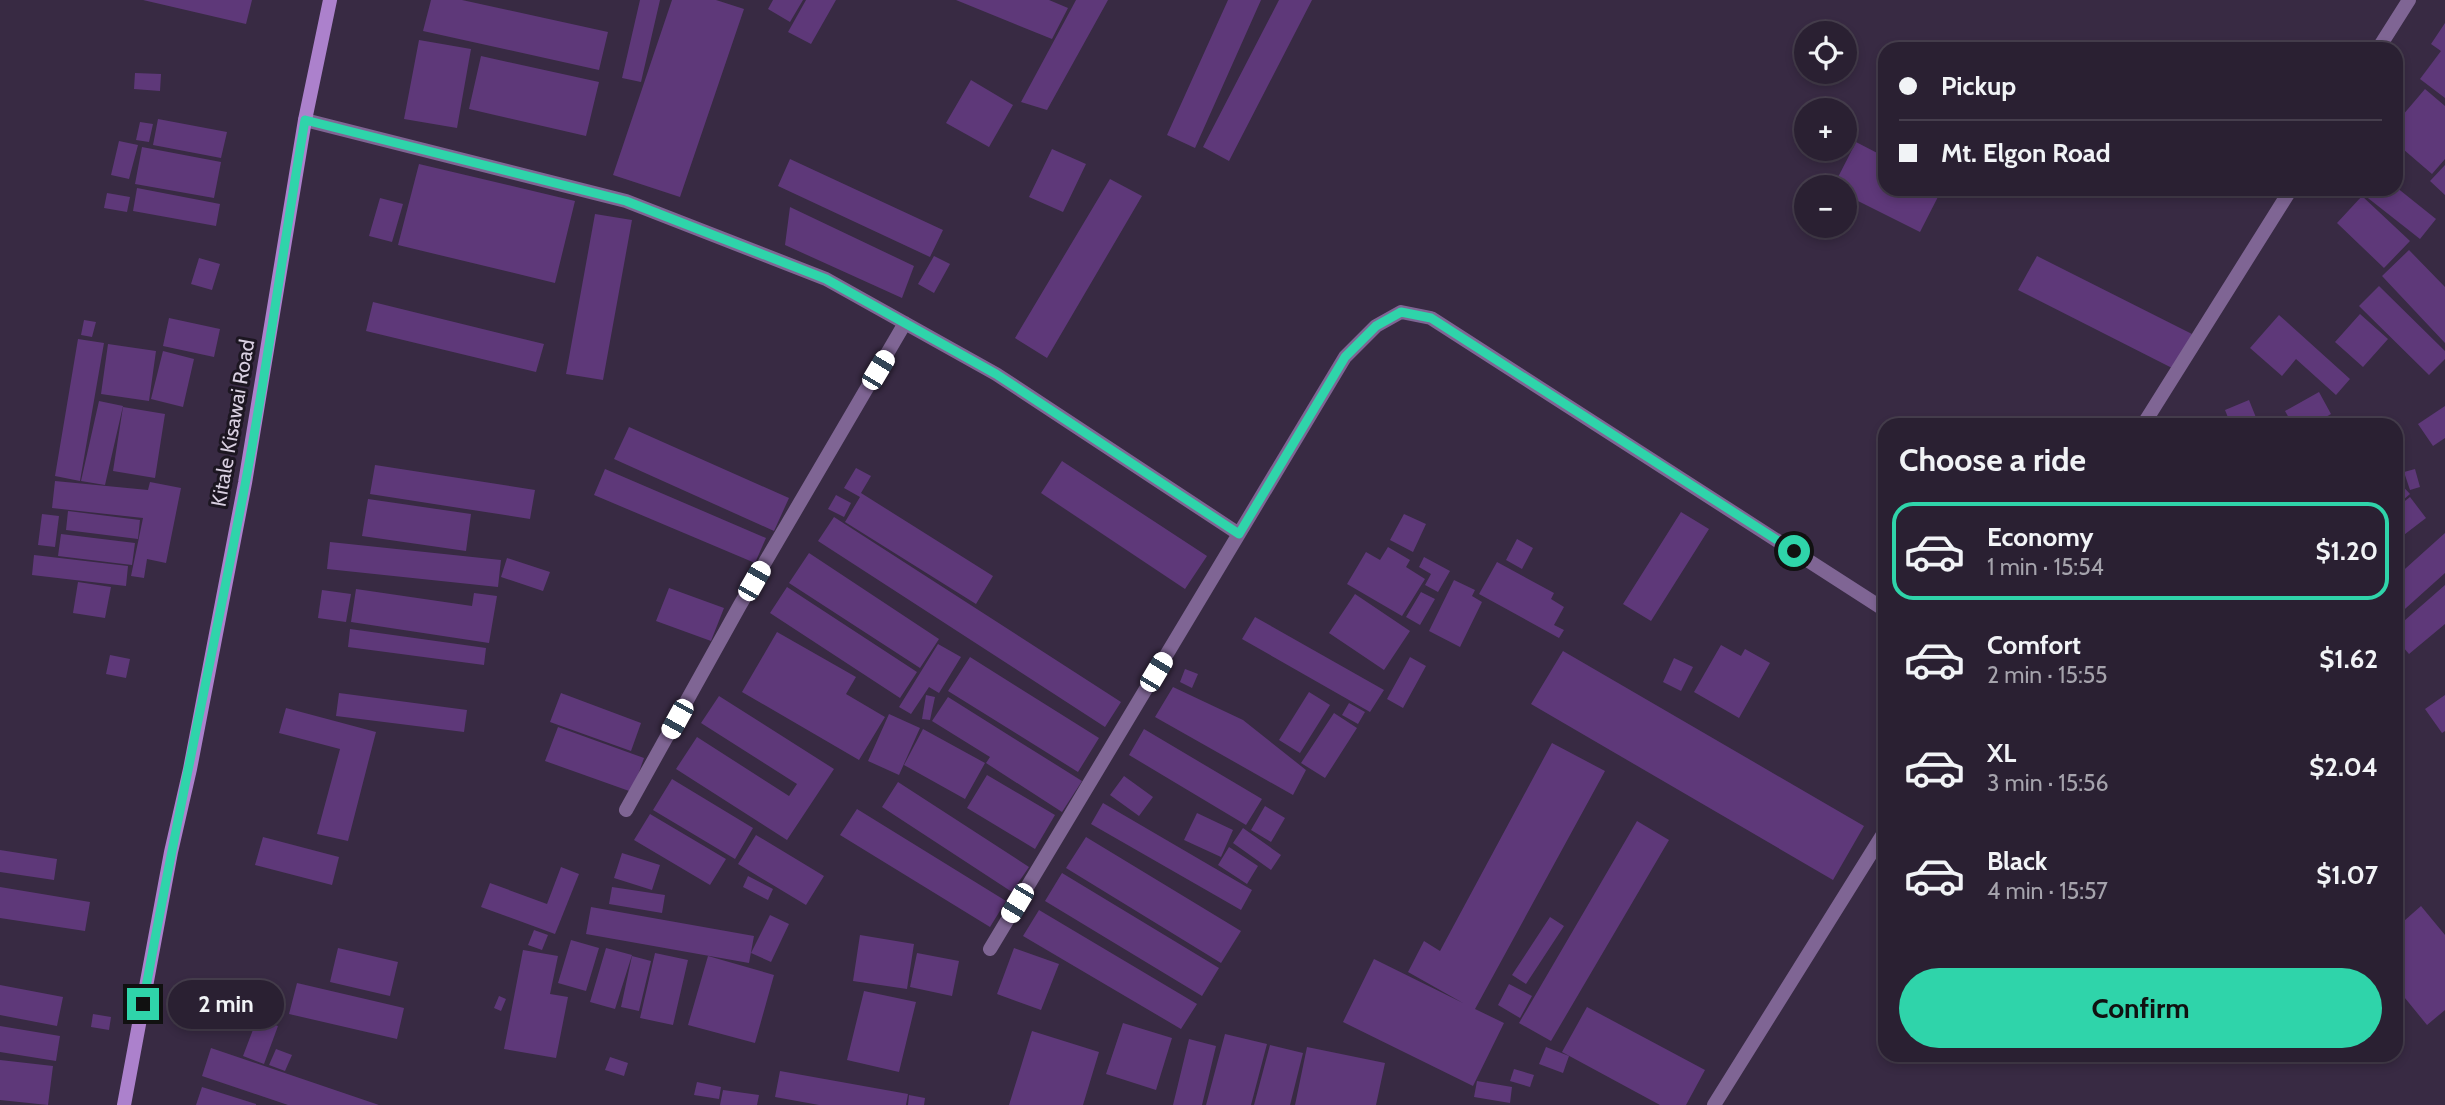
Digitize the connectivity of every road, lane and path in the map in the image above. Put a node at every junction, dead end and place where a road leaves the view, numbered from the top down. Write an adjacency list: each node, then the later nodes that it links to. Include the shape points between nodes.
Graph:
1 (330, 0): 4 (street, Kitale Kisawai Road)
2 (2409, 0): 3 (street)
3 (2382, 42)
4 (305, 120): 6 (street, via 626,201 826,279); 13 (street, Kitale Kisawai Road, via 245,483)
5 (2287, 196): 7 (street)
6 (905, 323): 8 (street, via 996,374); 10 (street)
7 (2147, 418)
8 (1239, 534): 9 (street, via 1345,357 1376,326 1401,312 1431,318); 12 (street)
9 (1878, 605)
10 (626, 810)
11 (1878, 842): 14 (street)
12 (990, 949)
13 (124, 1105)
14 (1714, 1105)

